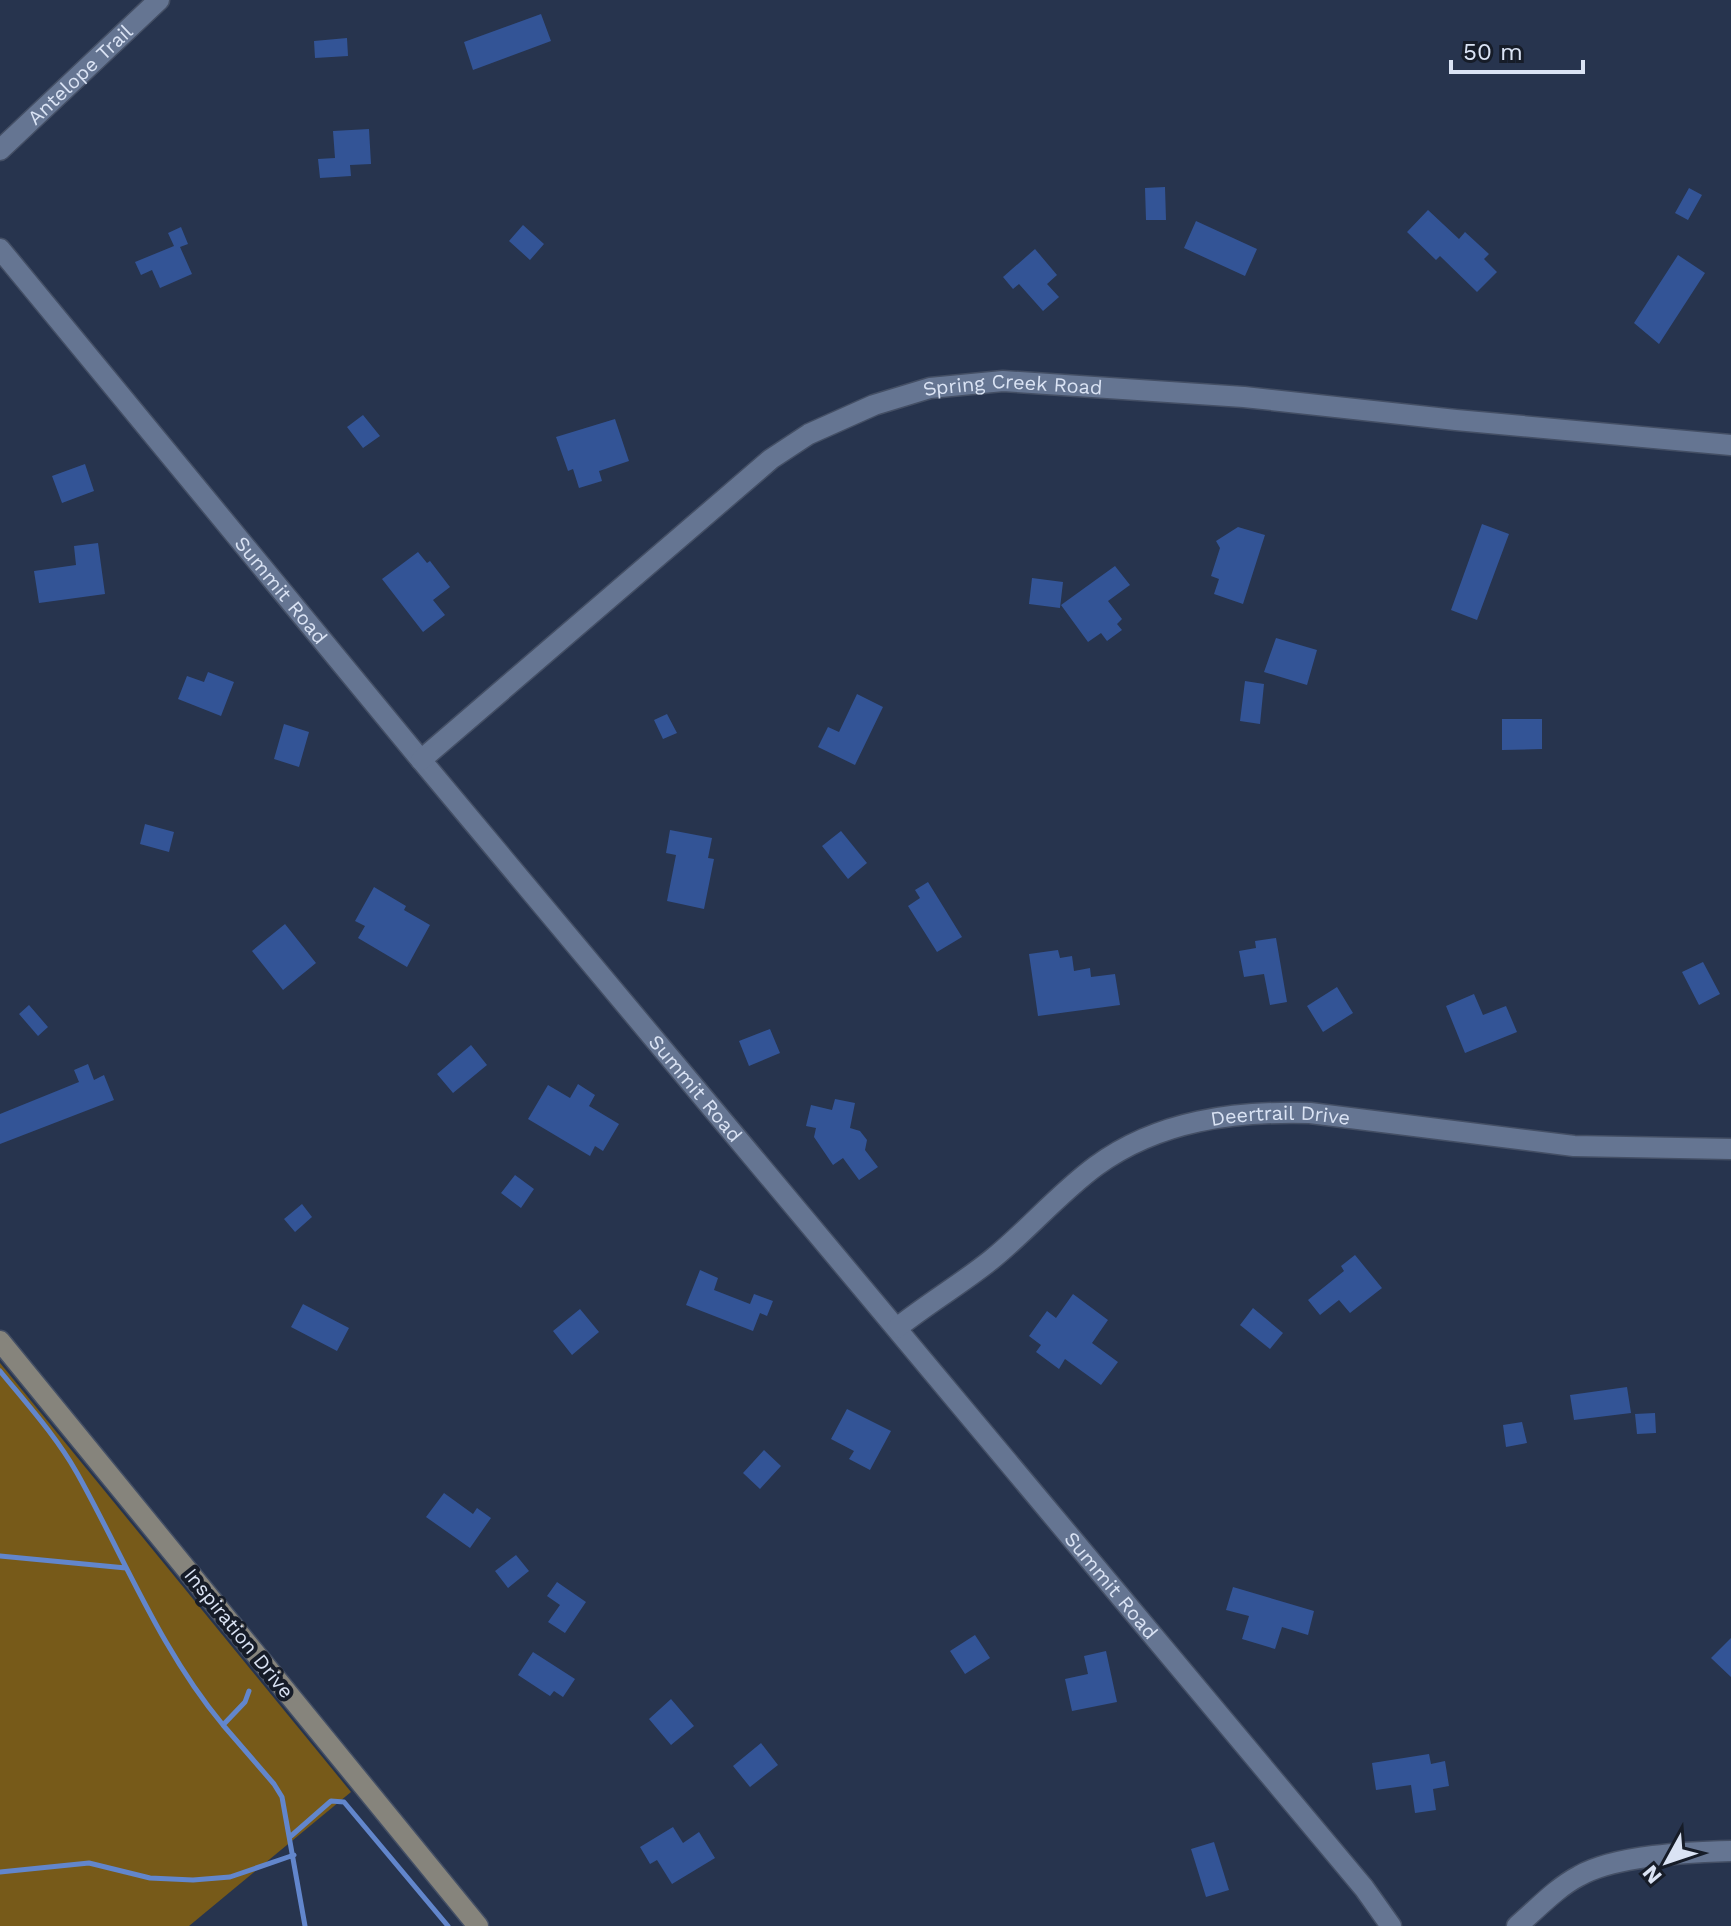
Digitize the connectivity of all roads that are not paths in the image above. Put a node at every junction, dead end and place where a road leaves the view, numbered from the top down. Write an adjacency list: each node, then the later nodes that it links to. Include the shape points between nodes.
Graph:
1 (159, 0): 2 (street, Antelope Trail)
2 (0, 150)
3 (0, 249): 5 (street, Summit Road)
4 (1731, 445): 5 (street, Spring Creek Road, via 1200,393 1003,381 930,388 837,421 771,459)
5 (421, 760): 7 (street, Summit Road)
6 (1731, 1149): 7 (street, Deertrail Drive, via 1574,1146 1310,1113 1205,1119 1148,1137 1095,1167 990,1260)
7 (897, 1328): 11 (street, Summit Road)
8 (0, 1341): 10 (main road, Inspiration Drive)
9 (1731, 1851): 12 (street, via 1661,1856 1595,1869 1563,1886)
10 (478, 1926)
11 (1391, 1926)
12 (1517, 1926)

